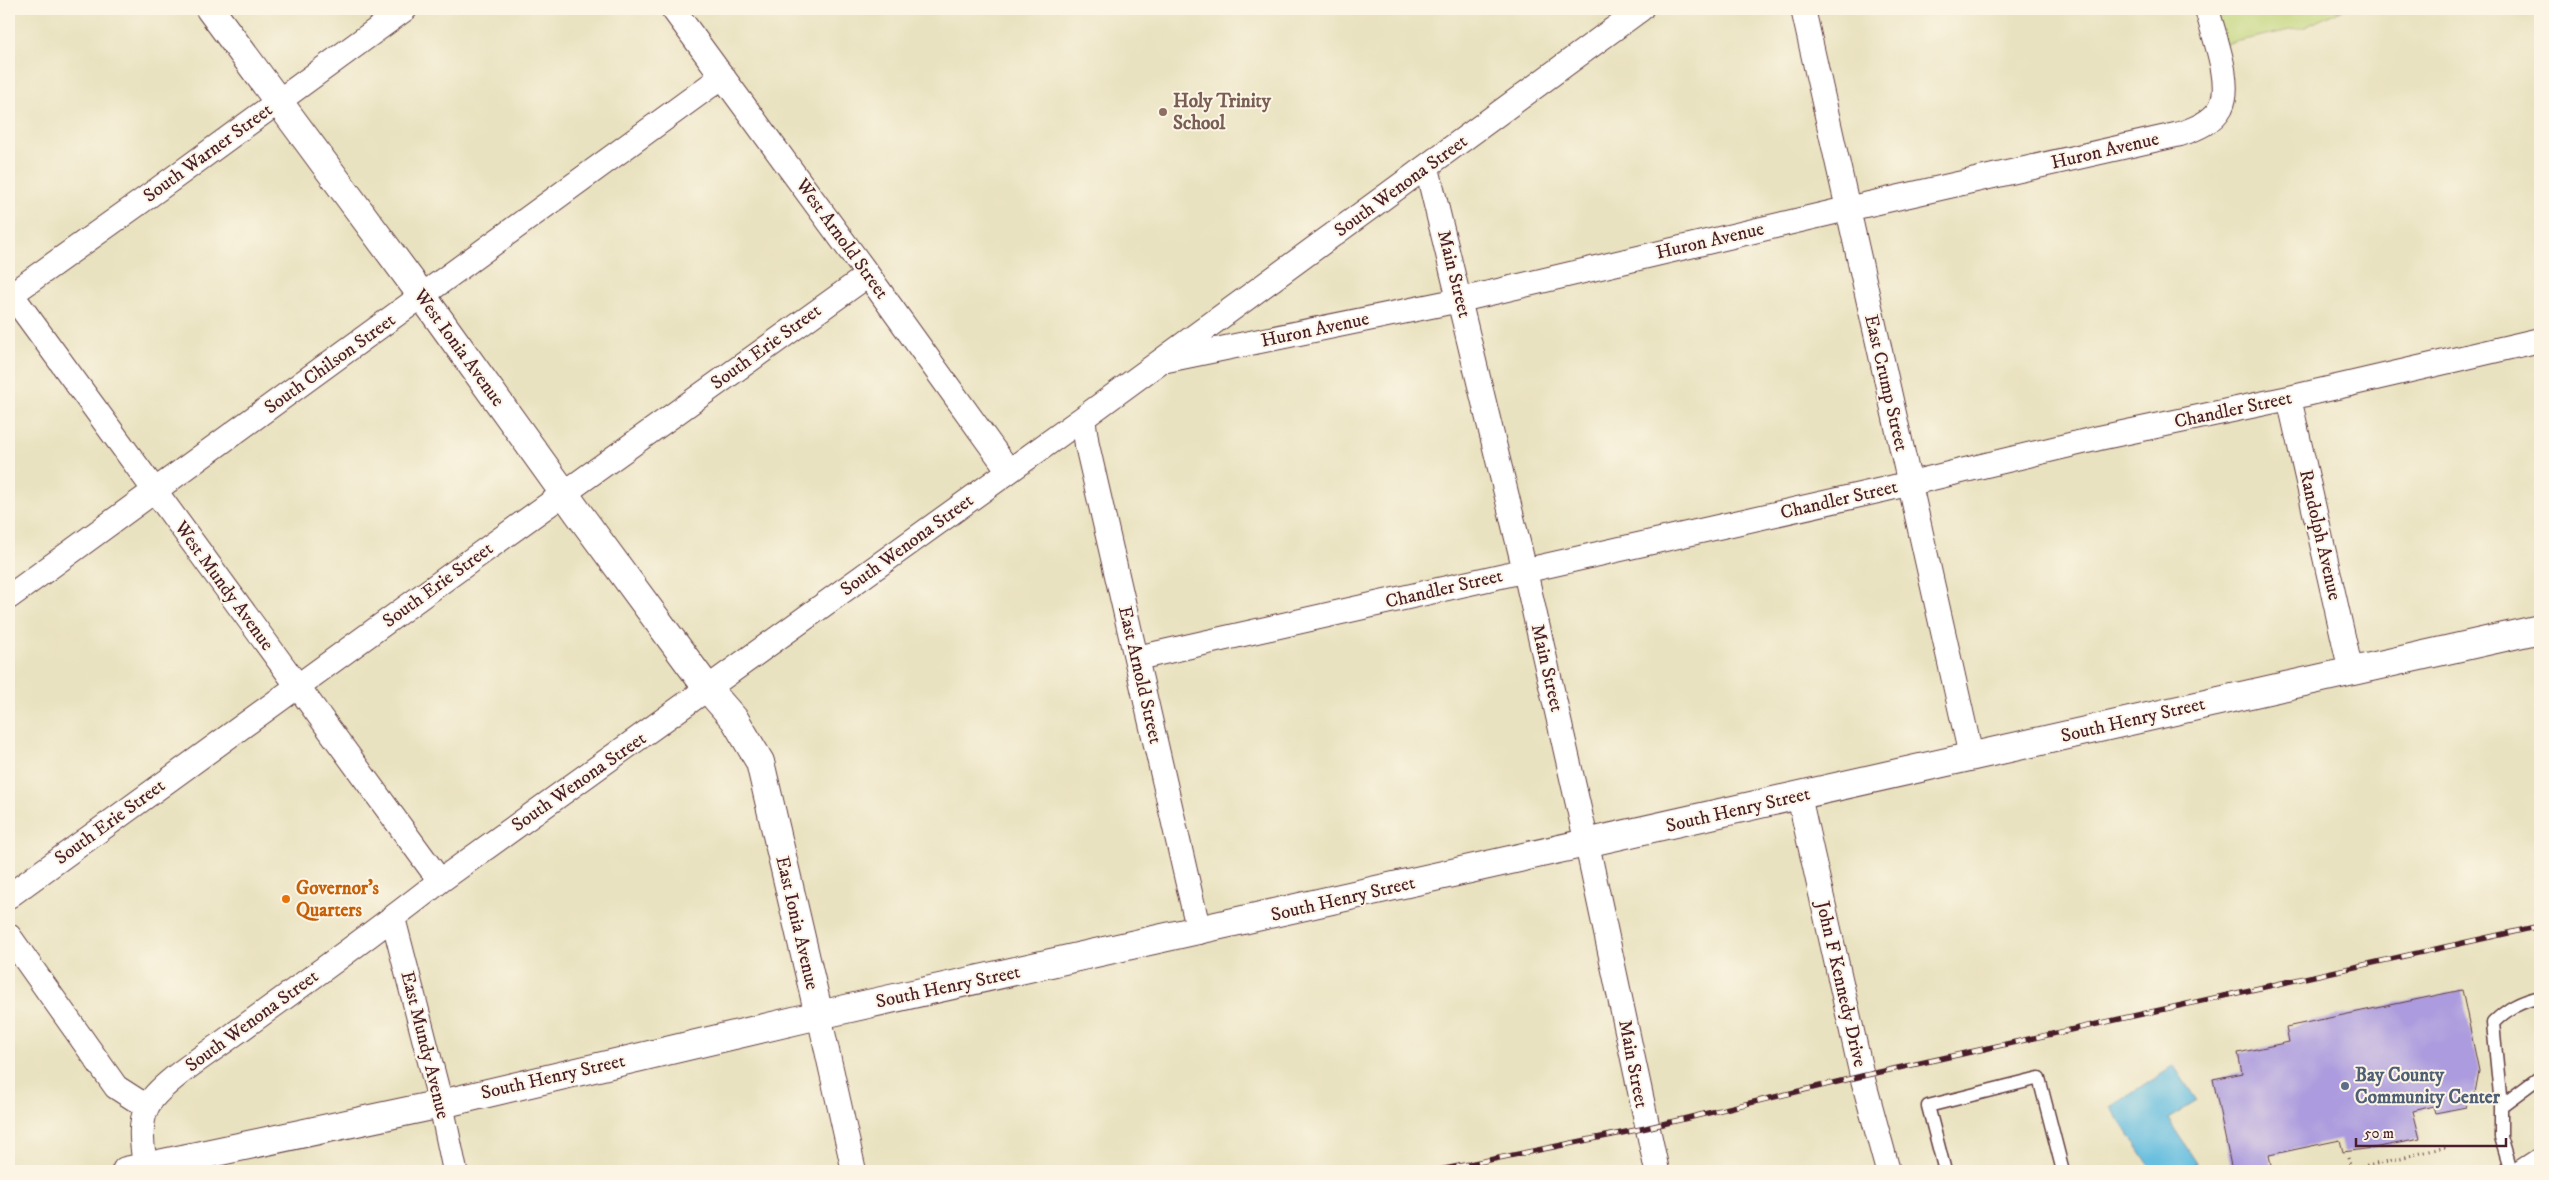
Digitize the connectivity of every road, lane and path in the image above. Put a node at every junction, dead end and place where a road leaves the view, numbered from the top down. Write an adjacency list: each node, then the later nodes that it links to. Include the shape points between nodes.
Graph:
1 (210, 9): 8 (street, West Ionia Avenue)
2 (405, 9): 8 (street, South Warner Street)
3 (673, 9): 7 (street, West Arnold Street)
4 (1641, 9): 9 (street, South Wenona Street)
5 (1803, 9): 10 (street, East Crump Street)
6 (2207, 9): 10 (street, Huron Avenue, via 2224,78 2221,107 2198,127 2180,134)
7 (723, 76): 11 (street, West Arnold Street); 13 (street, South Chilson Street)
8 (278, 102): 12 (street, South Warner Street); 13 (street, West Ionia Avenue)
9 (1427, 168): 14 (street, Main Street); 16 (street, South Wenona Street)
10 (1847, 209): 14 (street, Huron Avenue); 20 (street, East Crump Street)
11 (868, 275): 19 (street, West Arnold Street); 22 (street, South Erie Street)
12 (10, 294): 21 (street, West Mundy Avenue)
13 (423, 297): 21 (street, South Chilson Street); 22 (street, West Ionia Avenue)
14 (1460, 300): 16 (street, Huron Avenue); 23 (street, Main Street)
15 (2540, 340): 17 (street, Chandler Street)
16 (1160, 361): 18 (street, South Wenona Street)
17 (2289, 398): 20 (street, Chandler Street, via 2098,438); 27 (street, Randolph Avenue)
18 (1083, 418): 19 (street, South Wenona Street); 26 (street, East Arnold Street)
19 (1009, 471): 29 (street, South Wenona Street)
20 (1909, 484): 23 (street, Chandler Street); 30 (street, East Crump Street)
21 (155, 490): 24 (street, South Chilson Street); 28 (street, West Mundy Avenue)
22 (563, 492): 28 (street, South Erie Street); 29 (street, West Ionia Avenue)
23 (1525, 571): 26 (street, Chandler Street); 32 (street, Main Street)
24 (9, 597)
25 (2540, 629): 27 (street, South Henry Street)
26 (1137, 658): 36 (street, East Arnold Street)
27 (2351, 672): 30 (street, South Henry Street)
28 (297, 686): 33 (street, West Mundy Avenue); 34 (street, South Erie Street)
29 (708, 688): 33 (street, South Wenona Street); 39 (street, East Ionia Avenue, via 735,720 760,762)
30 (1971, 756): 31 (street, South Henry Street)
31 (1799, 796): 32 (street, South Henry Street); 51 (street, John F Kennedy Drive, via 1862,1076)
32 (1587, 844): 36 (street, South Henry Street); 50 (street, Main Street)
33 (440, 881): 35 (street, South Wenona Street)
34 (9, 896)
35 (393, 918): 41 (street, East Mundy Avenue); 43 (street, South Wenona Street, via 191,1066 154,1095)
36 (1199, 932): 39 (street, South Henry Street)
37 (9, 936): 43 (street, via 116,1087)
38 (2540, 997): 42 (lane, via 2520,1002 2493,1023)
39 (819, 1015): 41 (street, South Henry Street); 49 (street, East Ionia Avenue)
40 (2540, 1077): 42 (lane)
41 (441, 1104): 47 (street, South Henry Street); 48 (street, East Mundy Avenue)
42 (2502, 1106): 56 (lane, via 2501,1137)
43 (147, 1107): 47 (street, South Wenona Street)
44 (2446, 1147): 55 (path)
45 (2348, 1158): 55 (path)
46 (2540, 1160): 57 (street)
47 (136, 1169)
48 (455, 1171)
49 (854, 1171)
50 (1657, 1171)
51 (1888, 1171)
52 (1945, 1171): 53 (lane, via 1928,1106 2039,1078)
53 (2063, 1171)
54 (2346, 1171): 55 (path)
55 (2352, 1171)
56 (2511, 1171)
57 (2523, 1171)

